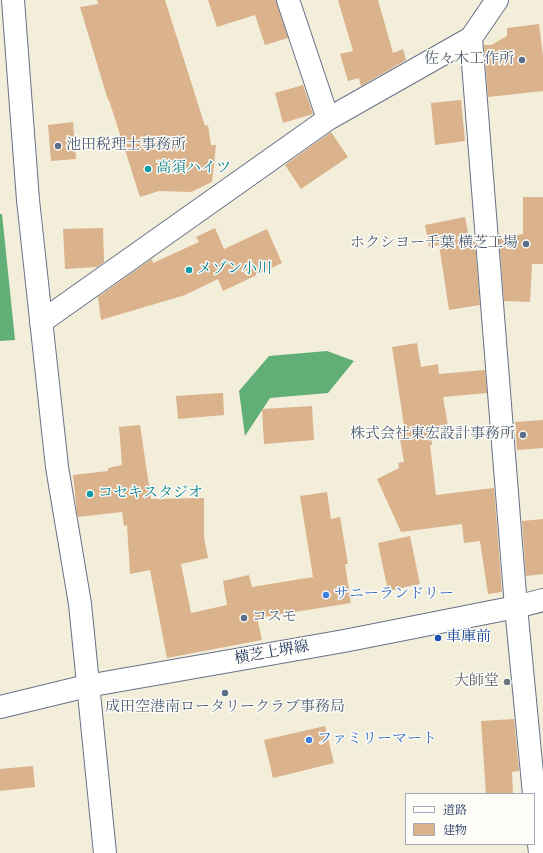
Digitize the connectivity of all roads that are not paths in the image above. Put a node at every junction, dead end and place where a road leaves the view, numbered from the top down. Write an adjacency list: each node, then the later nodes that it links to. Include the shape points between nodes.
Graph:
1 (12, 0): 6 (street, via 28,200)
2 (288, 0): 5 (street)
3 (497, 0): 4 (street)
4 (471, 38): 5 (street); 8 (street)
5 (328, 119): 6 (street)
6 (41, 322): 9 (street, via 57,467 80,604)
7 (543, 600): 8 (street, 横芝上堺線)
8 (516, 607): 9 (street, 横芝上堺線, via 344,641); 11 (street)
9 (87, 686): 10 (street, 横芝上堺線); 13 (street)
10 (0, 707)
11 (534, 793)
12 (535, 811): 14 (street)
13 (105, 853)
14 (540, 853)

